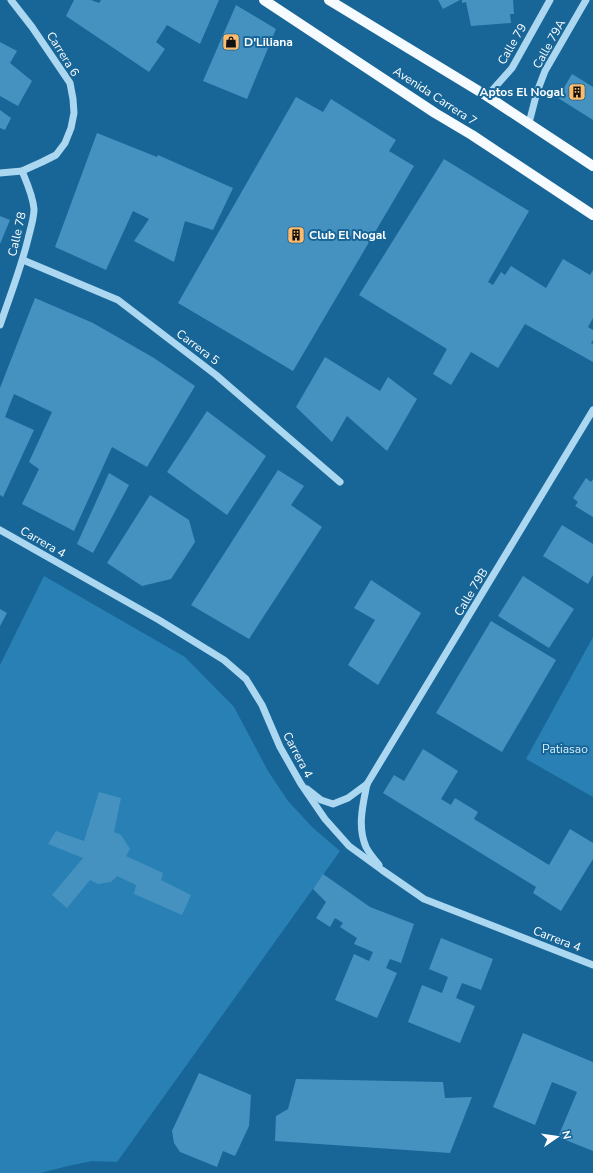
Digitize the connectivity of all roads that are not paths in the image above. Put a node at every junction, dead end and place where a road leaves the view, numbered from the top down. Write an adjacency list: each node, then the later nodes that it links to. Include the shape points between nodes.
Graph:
1 (11, 0): 9 (street, Carrera 6, via 70,83 74,114 65,143 56,155)
2 (264, 0): 11 (main road, Avenida Carrera 7)
3 (329, 0): 6 (main road)
4 (550, 0): 6 (street, Calle 79, via 512,68)
5 (586, 0): 7 (street, Calle 79A, via 545,71)
6 (487, 96): 7 (main road)
7 (529, 123): 8 (main road)
8 (593, 166)
9 (22, 171): 10 (street); 12 (street, Calle 78, via 34,210)
10 (0, 173)
11 (593, 215)
12 (23, 260): 13 (street, Calle 78); 15 (street, Carrera 5, via 118,300 216,375)
13 (0, 325)
14 (593, 410): 18 (street, Calle 79B)
15 (340, 482)
16 (0, 530): 17 (street, Carrera 4, via 224,660 246,679 262,705 280,747)
17 (301, 784): 18 (street, Calle 79B, via 321,800 333,804 348,798); 19 (street, Carrera 4, via 349,846)
18 (367, 784): 19 (street, Calle 79B, via 362,811 362,833 366,847)
19 (382, 870): 20 (street, Carrera 4, via 424,899)
20 (593, 965)

